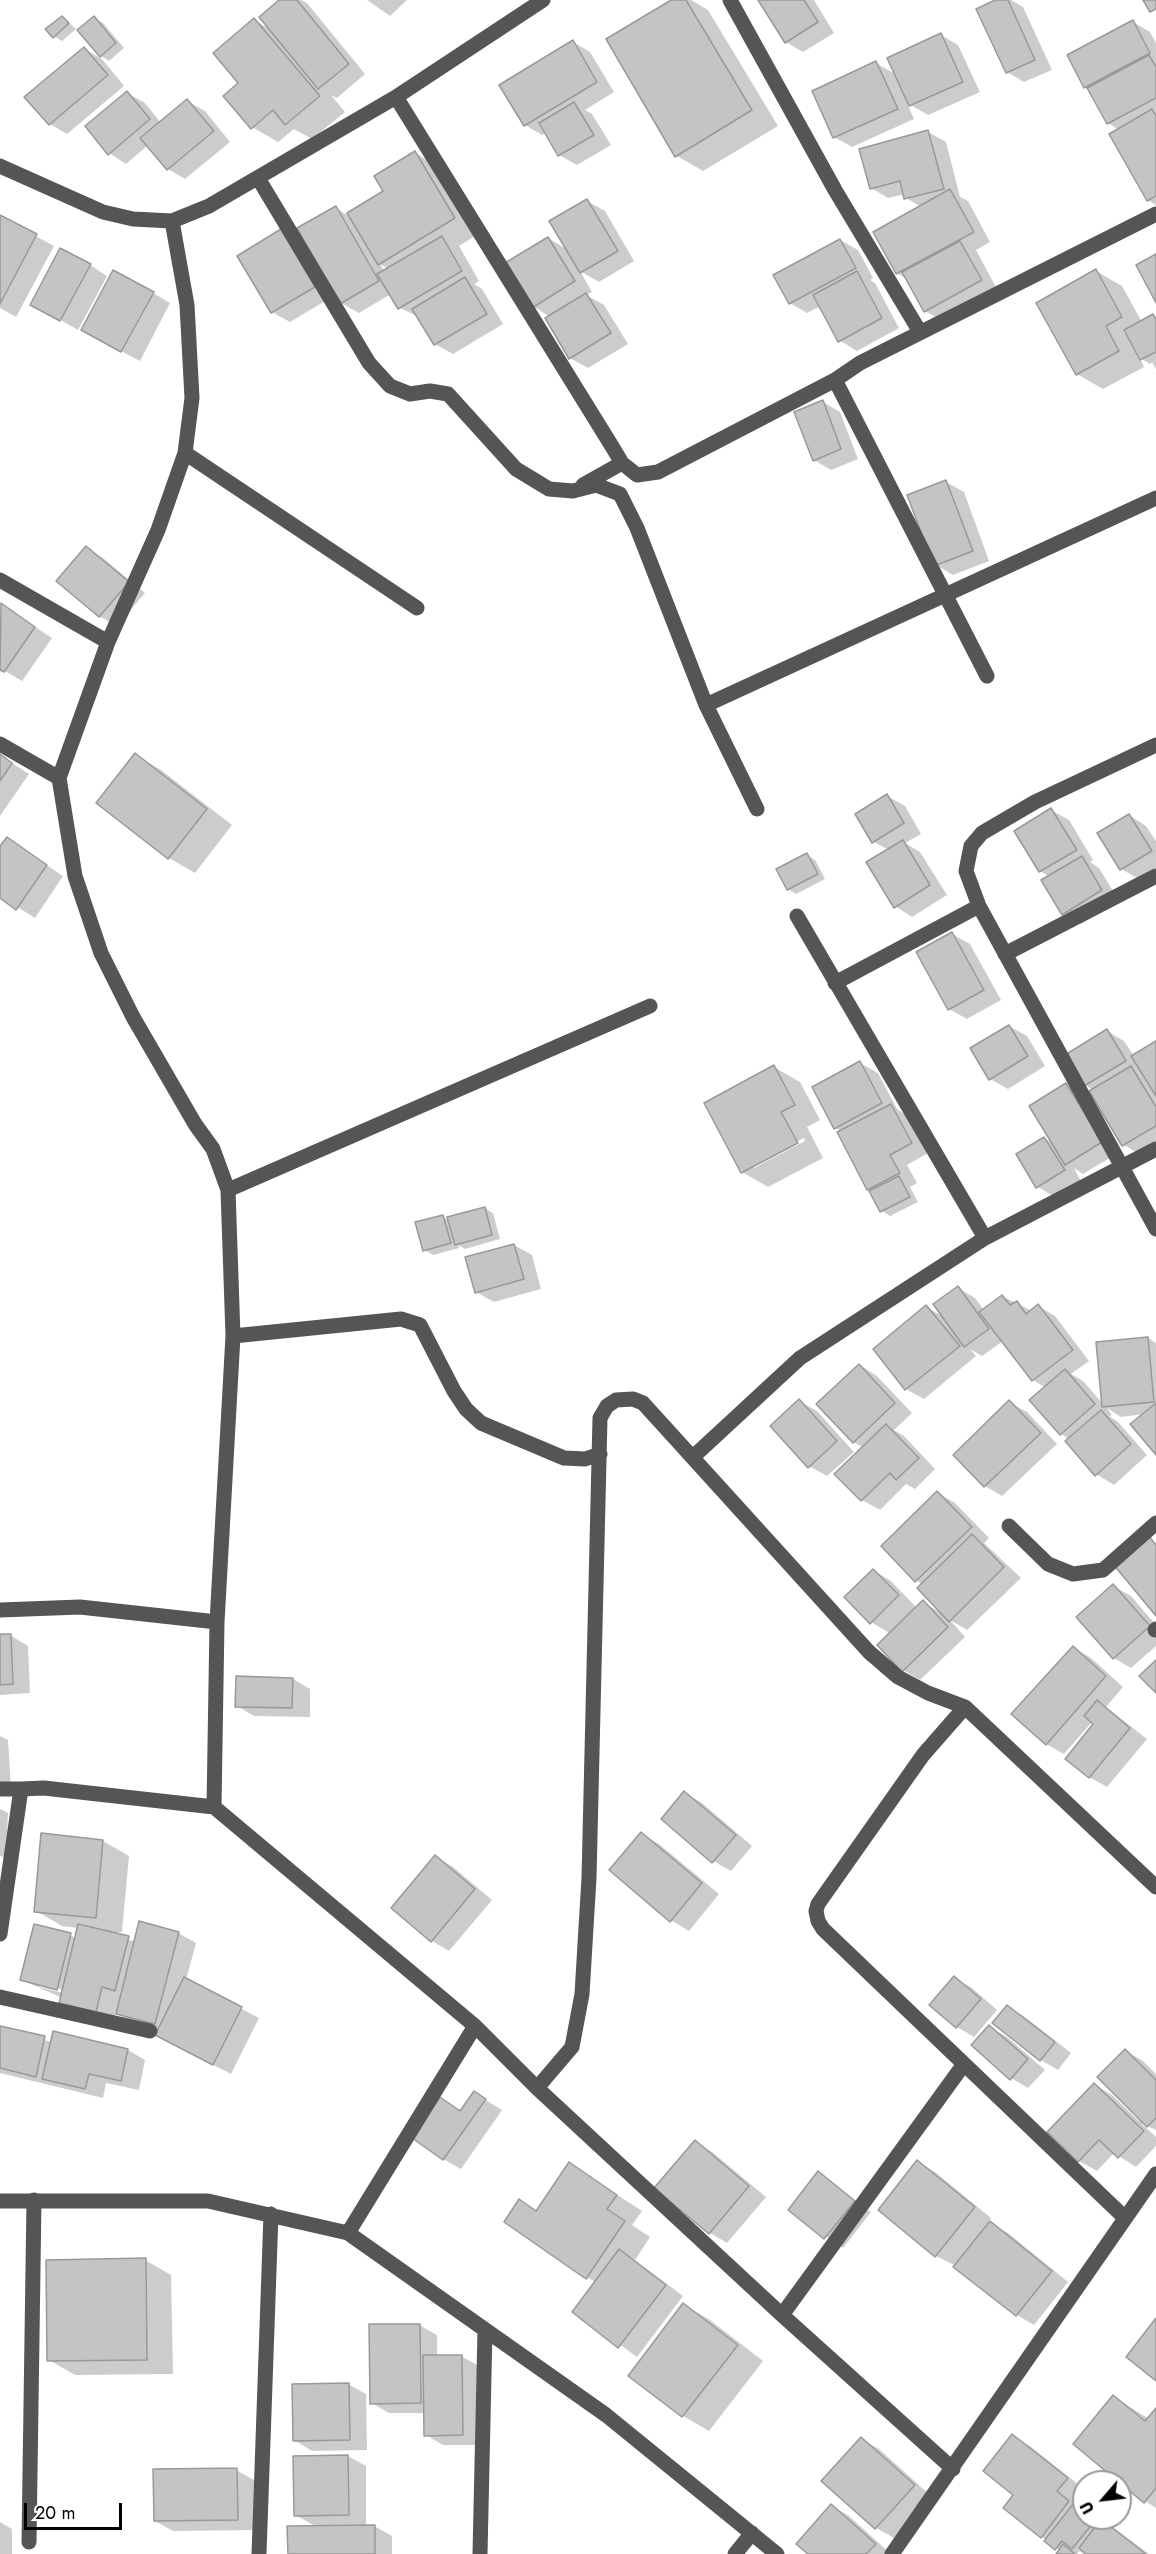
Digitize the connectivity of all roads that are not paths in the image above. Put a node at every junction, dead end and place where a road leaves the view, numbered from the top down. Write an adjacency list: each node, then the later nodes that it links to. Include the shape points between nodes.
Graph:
1 (730, 0): 8 (street, via 835,190)
2 (536, 2): 3 (street)
3 (396, 97): 5 (street); 11 (street)
4 (0, 166): 7 (street, via 103,212 133,219)
5 (258, 178): 7 (street, via 209,206); 12 (street, via 369,363 390,386 410,394 448,394 516,469 549,489)
6 (1156, 214): 8 (street)
7 (172, 221): 10 (street, via 187,305 192,398)
8 (920, 332): 9 (street)
9 (835, 380): 11 (street, via 658,472 637,475); 15 (street)
10 (185, 453): 16 (street); 17 (street, via 158,530)
11 (622, 463): 12 (street)
12 (573, 491): 19 (street, via 596,485 620,494)
13 (1156, 498): 15 (street)
14 (0, 580): 17 (street)
15 (945, 593): 18 (street); 19 (street)
16 (417, 608)
17 (108, 642): 22 (street)
18 (987, 676)
19 (706, 705): 23 (street)
20 (0, 744): 22 (street)
21 (1156, 745): 25 (street, via 1035,802 982,833 971,846 966,871)
22 (58, 778): 32 (street, via 75,876 101,953 133,1017 213,1149)
23 (757, 809)
24 (1156, 876): 27 (street)
25 (979, 906): 27 (street); 28 (street)
26 (796, 916): 28 (street)
27 (1005, 954): 31 (street)
28 (835, 983): 34 (street)
29 (650, 1006): 32 (street)
30 (1156, 1149): 31 (street)
31 (1124, 1167): 33 (street); 34 (street)
32 (228, 1190): 35 (street)
33 (1156, 1229)
34 (985, 1238): 37 (street, via 801,1358)
35 (233, 1336): 36 (street, via 401,1319 420,1325 454,1391 481,1423 564,1458 585,1459); 41 (street)
36 (600, 1454): 37 (street, via 600,1418 607,1406 616,1400 633,1399 643,1403); 52 (street, via 589,1878 582,1994 572,2047)
37 (694, 1456): 42 (street, via 869,1653 898,1677)
38 (1156, 1523): 39 (street, via 1103,1570 1073,1574 1048,1564)
39 (1009, 1526)
40 (0, 1610): 41 (street, via 80,1607)
41 (217, 1622): 45 (street)
42 (965, 1707): 46 (street); 51 (street, via 923,1755 816,1911 823,1929)
43 (0, 1789): 44 (street)
44 (21, 1789): 45 (street, via 44,1788); 47 (street)
45 (214, 1807): 49 (street)
46 (1156, 1887)
47 (0, 1934)
48 (0, 1997): 50 (street)
49 (475, 2026): 52 (street); 58 (street)
50 (150, 2031)
51 (964, 2064): 57 (street); 59 (street)
52 (537, 2088): 59 (street)
53 (1156, 2174): 57 (street)
54 (34, 2200): 55 (street); 56 (street, via 208,2201); 63 (street)
55 (0, 2201)
56 (271, 2214): 58 (street); 64 (street)
57 (1125, 2218): 61 (street)
58 (348, 2233): 60 (street)
59 (782, 2315): 61 (street)
60 (485, 2330): 62 (street, via 606,2415); 65 (street)
61 (953, 2469): 68 (street)
62 (752, 2533): 66 (street); 67 (street)
63 (29, 2542)
64 (259, 2554)
65 (480, 2554)
66 (735, 2554)
67 (777, 2554)
68 (891, 2554)

